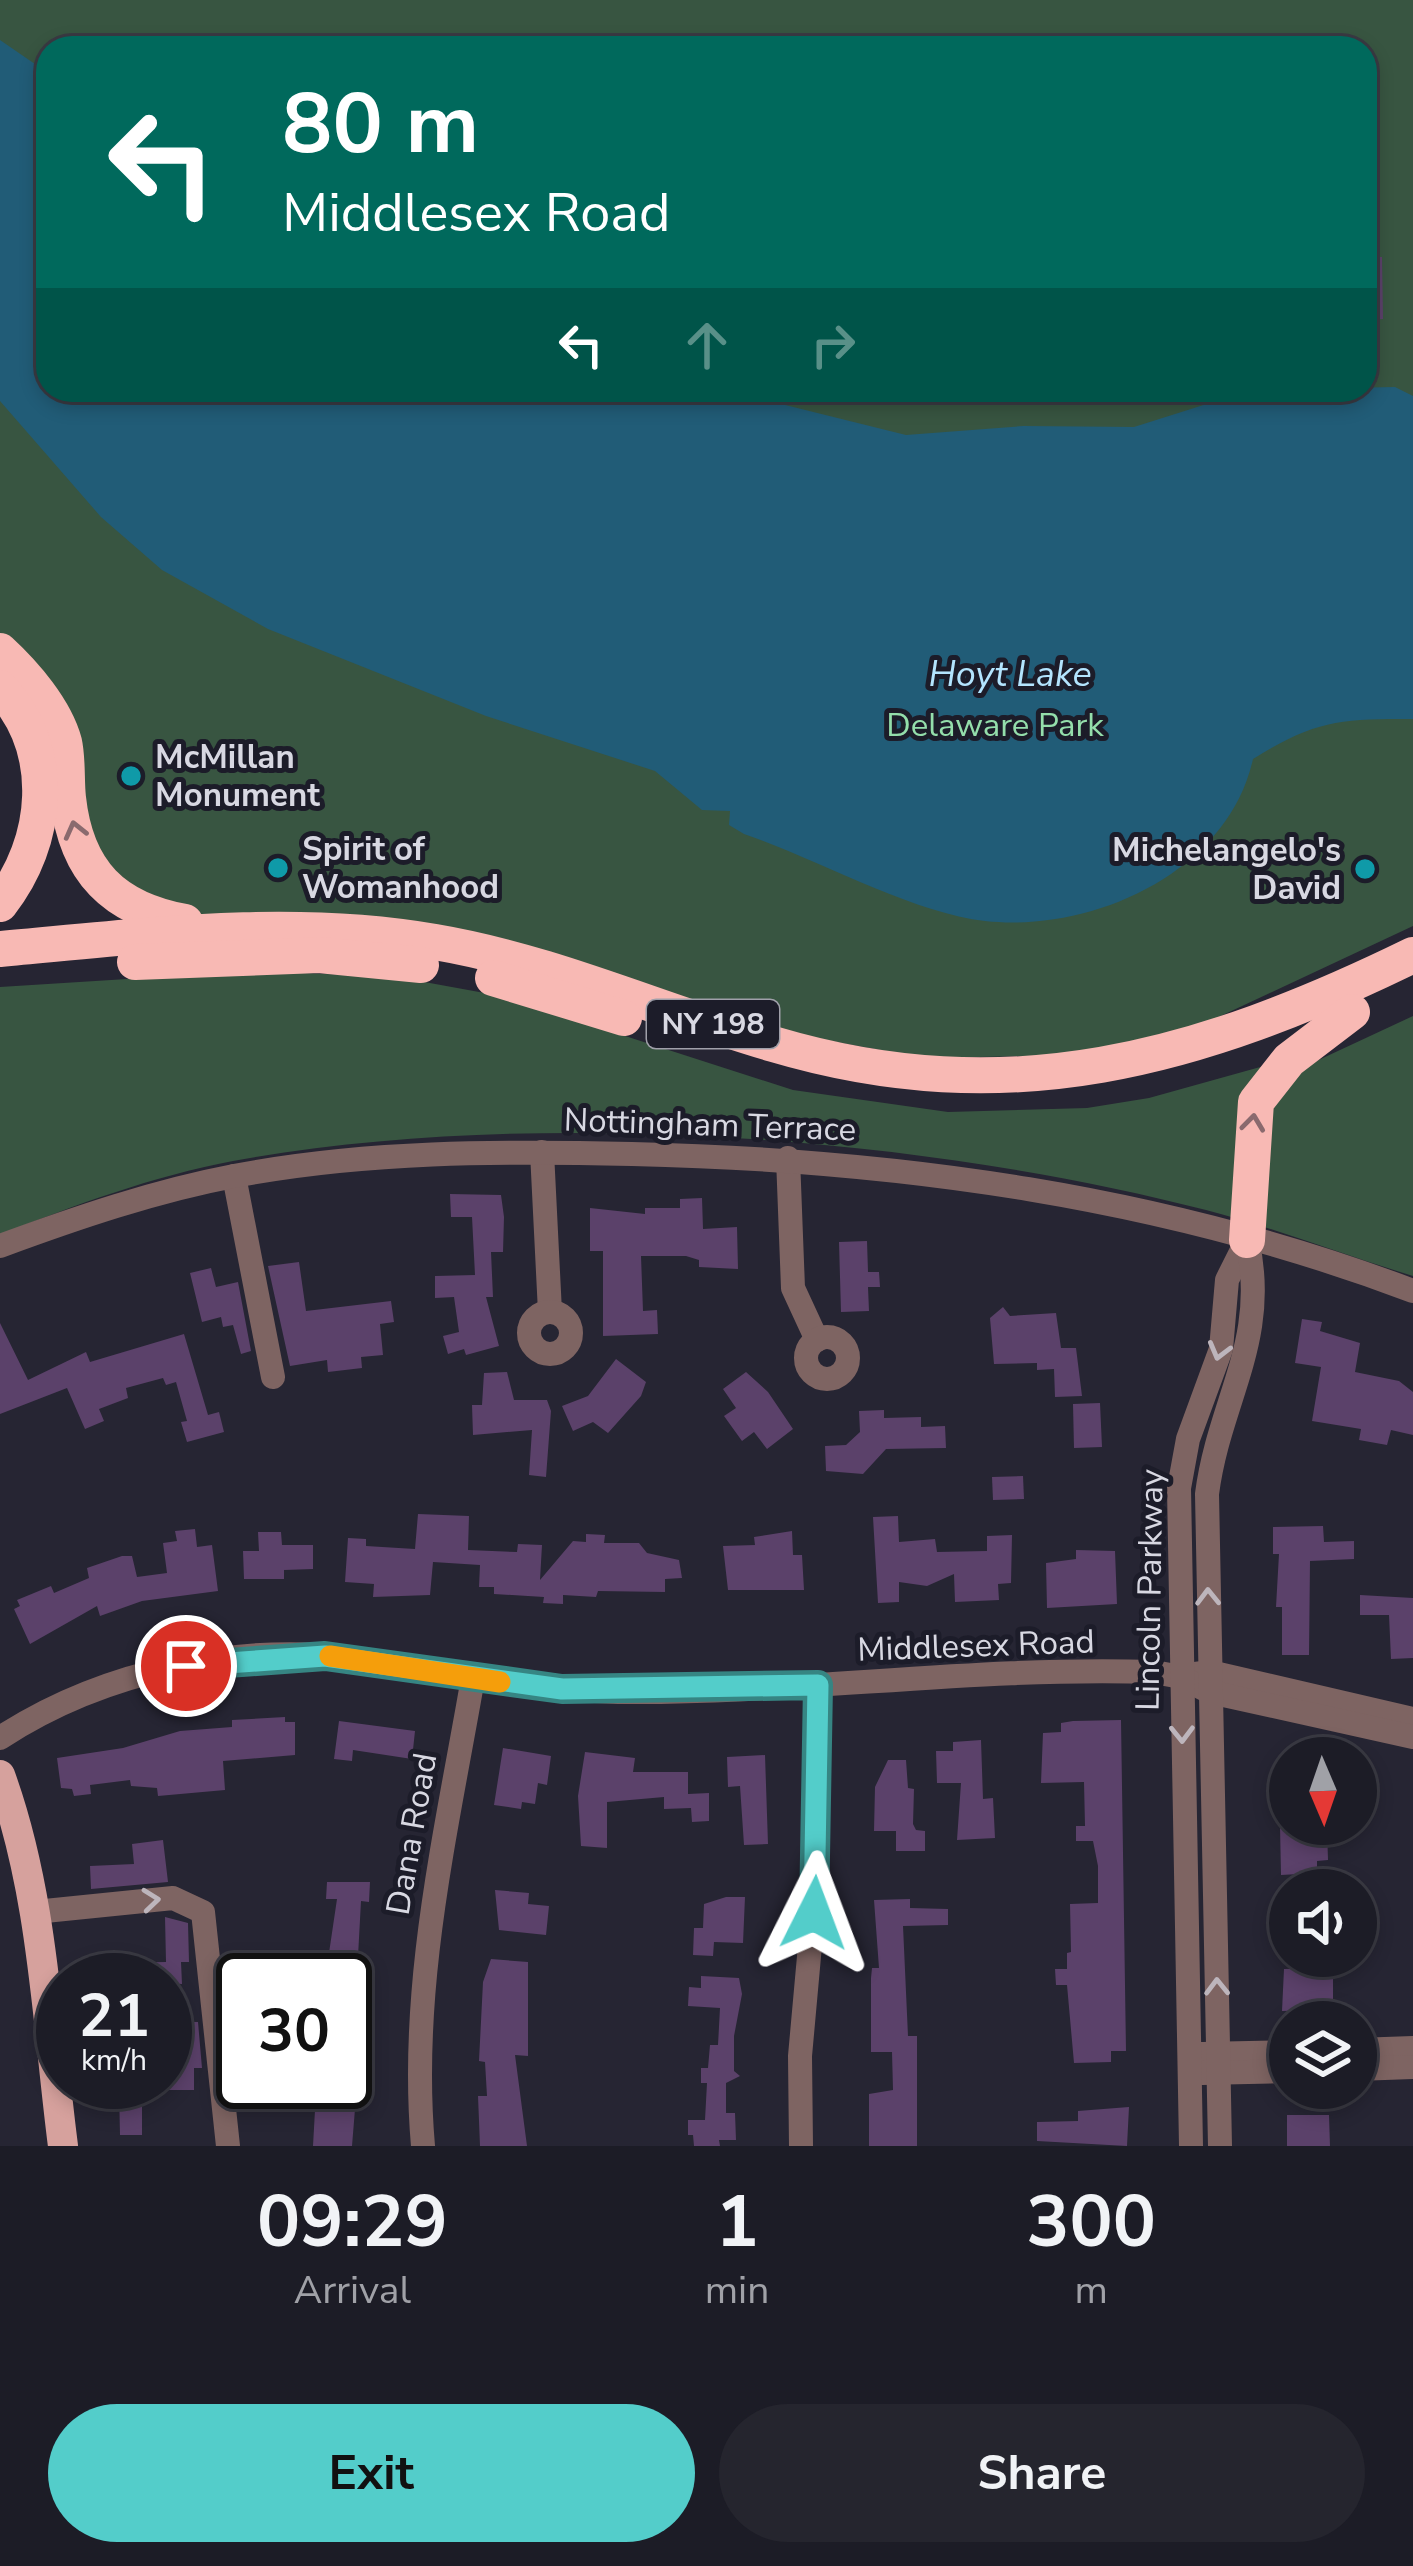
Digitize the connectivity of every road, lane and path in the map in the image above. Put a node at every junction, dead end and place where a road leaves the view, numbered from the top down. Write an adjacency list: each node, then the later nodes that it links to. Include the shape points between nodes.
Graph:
1 (0, 651): 4 (highway, one-way to 1, via 148,916 98,878 73,830 56,724)
2 (0, 688): 3 (highway, via 27,728 40,795 38,838)
3 (0, 904)
4 (230, 930): 5 (highway, NY 198); 6 (highway, NY 198, via 320,928 483,951 570,972 810,1054 980,1075 1099,1067 1185,1049 1281,1017)
5 (0, 949)
6 (1413, 955)
7 (0, 974): 9 (highway, NY 198, via 241,954 384,959 508,981 801,1077 975,1099 1150,1082 1250,1054)
8 (1413, 982): 9 (highway, NY 198)
9 (1352, 1012): 13 (highway, one-way to 9, via 1256,1102 1289,1060)
10 (542, 1152): 11 (street, Nottingham Terrace); 12 (street, Nottingham Terrace, via 384,1155); 16 (street)
11 (788, 1157): 13 (street, Nottingham Terrace, via 1033,1188); 17 (street, via 792,1277)
12 (234, 1176): 14 (street, Nottingham Terrace); 18 (street)
13 (1247, 1240): 15 (street, Nottingham Terrace); 19 (street, Lincoln Parkway, one-way to 19, via 1227,1280 1221,1349); 20 (street, Lincoln Parkway, via 1253,1331)
14 (0, 1246)
15 (1413, 1292)
16 (550, 1312)
17 (817, 1340)
18 (273, 1377)
19 (1179, 1488): 20 (street); 21 (street, Lincoln Parkway)
20 (1207, 1494): 23 (street, Lincoln Parkway, one-way to 20)
21 (1181, 1677): 23 (street, Middlesex Road); 24 (street, Middlesex Road, via 1147,1671); 30 (street, Lincoln Parkway, one-way to 30)
22 (472, 1678): 24 (street, Middlesex Road, via 618,1692); 27 (street, Middlesex Road, via 325,1656 210,1662 99,1690); 42 (street, Dana Road, via 422,1967)
23 (1210, 1682): 25 (street, Middlesex Road); 26 (street, Middlesex Road); 29 (street, Lincoln Parkway)
24 (818, 1685): 43 (street)
25 (1413, 1719)
26 (1413, 1737)
27 (0, 1738)
28 (0, 1775): 31 (main road)
29 (1214, 1873): 30 (street); 35 (street, Lincoln Parkway, one-way to 29)
30 (1185, 1874): 36 (street, Lincoln Parkway)
31 (35, 1912): 40 (main road); 41 (street, one-way to 41, via 173,1898 203,1912)
32 (1413, 2048): 33 (street)
33 (1377, 2049)
34 (1269, 2055): 35 (street)
35 (1219, 2063): 36 (street); 39 (street); 45 (street, Lincoln Parkway)
36 (1190, 2064): 44 (street, Lincoln Parkway)
37 (1413, 2067): 38 (street)
38 (1377, 2068)
39 (1269, 2069)
40 (63, 2146)
41 (228, 2146)
42 (423, 2146)
43 (801, 2146)
44 (1191, 2146)
45 (1220, 2146)

